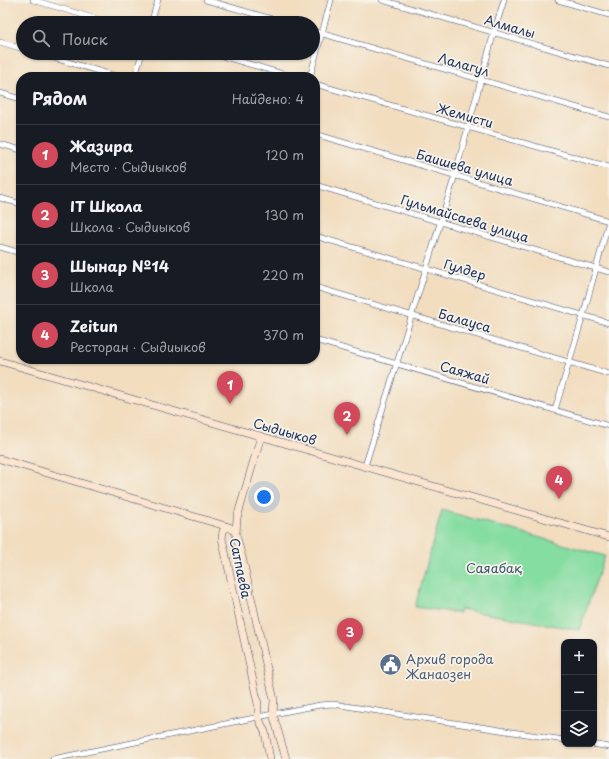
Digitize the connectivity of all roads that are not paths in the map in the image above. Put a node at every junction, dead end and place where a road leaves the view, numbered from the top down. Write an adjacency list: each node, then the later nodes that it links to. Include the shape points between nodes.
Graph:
1 (33, 0): 9 (street)
2 (158, 0): 10 (street)
3 (206, 0): 11 (street)
4 (332, 0): 14 (street)
5 (382, 0): 12 (street, Алмалы)
6 (504, 0): 12 (street)
7 (558, 0): 8 (street)
8 (609, 15)
9 (87, 16)
10 (153, 16)
11 (262, 16)
12 (494, 32): 22 (street, Алмалы); 27 (street)
13 (320, 33): 14 (street, Лалагул)
14 (323, 34): 16 (street); 27 (street, Лалагул)
15 (0, 42): 17 (street)
16 (320, 44)
17 (16, 47)
18 (61, 60): 23 (street)
19 (140, 60): 24 (street)
20 (236, 60): 25 (street)
21 (315, 60): 26 (street)
22 (609, 66)
23 (102, 72)
24 (137, 72)
25 (276, 72)
26 (312, 72)
27 (480, 80): 31 (street, Лалагул); 32 (street)
28 (320, 85): 32 (street, Жемисти)
29 (0, 93): 30 (street)
30 (16, 98)
31 (609, 117)
32 (469, 127): 36 (street, Жемисти); 37 (street)
33 (320, 136): 37 (street, Баишева улица)
34 (0, 144): 35 (street)
35 (16, 149)
36 (609, 167)
37 (455, 176): 41 (street, Баишева улица); 42 (street)
38 (320, 186): 42 (street, Гульмайсаева улица)
39 (0, 198): 40 (street)
40 (16, 203)
41 (609, 221): 47 (street)
42 (440, 222): 46 (street); 47 (street, Гульмайсаева улица)
43 (320, 237): 46 (street, Гулдер)
44 (0, 247): 45 (street)
45 (16, 252)
46 (426, 269): 50 (street); 51 (street, Гулдер)
47 (595, 269): 48 (street, Гульмайсаева улица); 51 (street)
48 (609, 272)
49 (320, 289): 50 (street, Балауса)
50 (410, 316): 55 (street, Балауса); 56 (street)
51 (583, 316): 52 (street, Гулдер); 55 (street)
52 (609, 323)
53 (320, 341): 56 (street, Саяжай)
54 (0, 361): 60 (street, Сыдиыков)
55 (569, 362): 57 (street, Балауса); 58 (street)
56 (396, 363): 58 (street, Саяжай); 62 (street)
57 (609, 374)
58 (555, 410): 59 (street, Саяжай)
59 (609, 426)
60 (261, 436): 62 (street, Сыдиыков); 63 (street)
61 (0, 459): 64 (street)
62 (364, 466): 67 (street, Сыдиыков)
63 (237, 518): 65 (street); 66 (street)
64 (213, 522): 65 (street); 68 (street)
65 (228, 527): 66 (street, Сатпаева); 68 (street, Сатпаева, via 223,531)
66 (236, 533): 69 (street, Сатпаева, via 274,700)
67 (609, 537)
68 (222, 538): 70 (street, Сатпаева, via 258,704)
69 (273, 714): 70 (street); 71 (street, via 333,704); 76 (street, Сатпаева)
70 (258, 717): 74 (street); 75 (street, Сатпаева)
71 (561, 740)
72 (597, 745): 73 (street)
73 (609, 747)
74 (54, 759)
75 (270, 759)
76 (286, 759)

